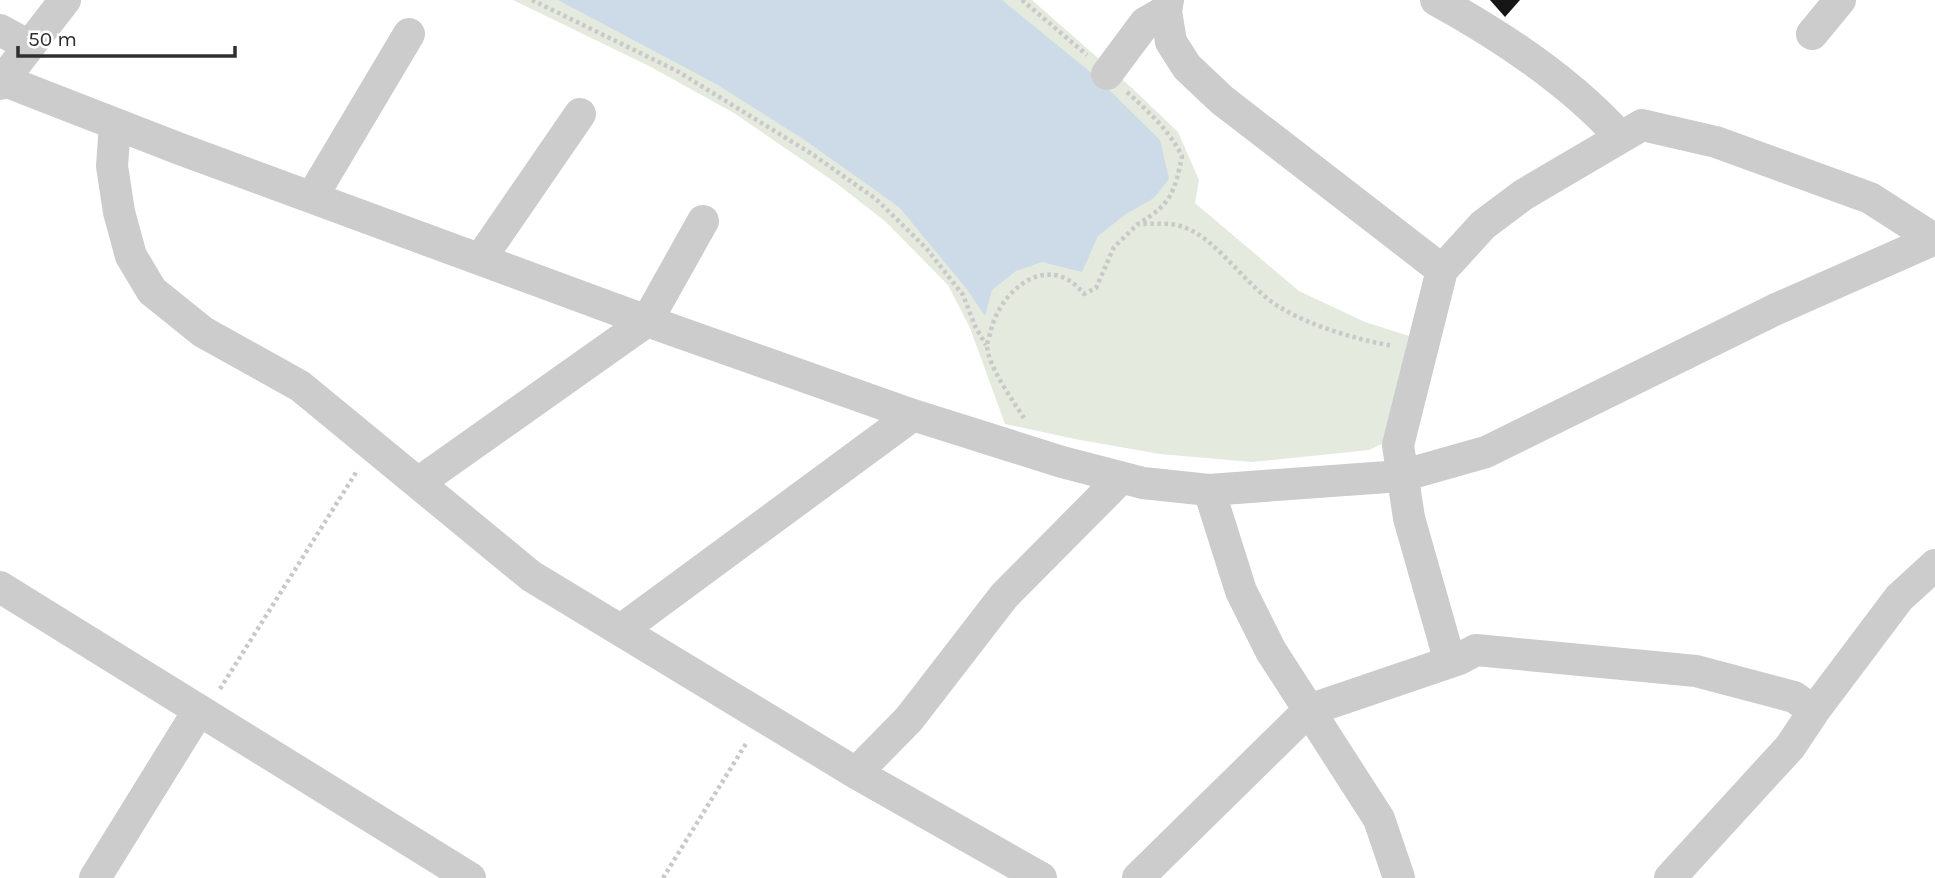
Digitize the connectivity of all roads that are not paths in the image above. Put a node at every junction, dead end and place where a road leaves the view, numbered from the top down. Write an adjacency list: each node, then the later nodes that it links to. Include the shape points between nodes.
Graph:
1 (65, 0): 8 (street)
2 (1436, 0): 13 (street, via 1522,52)
3 (1840, 0): 7 (street)
4 (1167, 6): 9 (street, via 1145,23); 18 (street, via 1171,43 1187,67 1222,100)
5 (0, 30): 8 (street)
6 (409, 34): 14 (street)
7 (1812, 34)
8 (29, 46): 10 (street)
9 (1107, 74)
10 (1, 81): 12 (street)
11 (580, 114): 17 (street)
12 (115, 125): 14 (street); 23 (street, via 112,166 119,212 131,256 152,291 203,332 300,386)
13 (1620, 137): 16 (street, via 1642,125 1716,142 1870,198); 18 (street, via 1523,195 1483,225)
14 (312, 197): 17 (street)
15 (703, 221): 19 (street)
16 (1934, 239): 21 (street, via 1774,310 1486,452)
17 (481, 258): 19 (street)
18 (1442, 270): 21 (street, via 1398,445)
19 (647, 321): 20 (street); 23 (street)
20 (913, 415): 22 (street); 27 (street)
21 (1401, 476): 24 (street); 28 (street)
22 (1121, 478): 24 (street); 32 (street, via 1004,596 909,719)
23 (418, 483): 27 (street, via 531,576)
24 (1209, 490): 29 (street, via 1241,592 1270,651)
25 (1935, 565): 30 (street, via 1899,598)
26 (0, 587): 31 (street)
27 (621, 630): 32 (street)
28 (1450, 662): 29 (street); 30 (street, via 1476,650 1696,671 1794,697)
29 (1309, 710): 36 (street); 37 (street, via 1379,820)
30 (1814, 711): 38 (street, via 1790,747)
31 (202, 712): 33 (street); 34 (street)
32 (856, 773): 35 (street)
33 (95, 878)
34 (470, 878)
35 (1041, 878)
36 (1138, 878)
37 (1399, 878)
38 (1670, 878)

